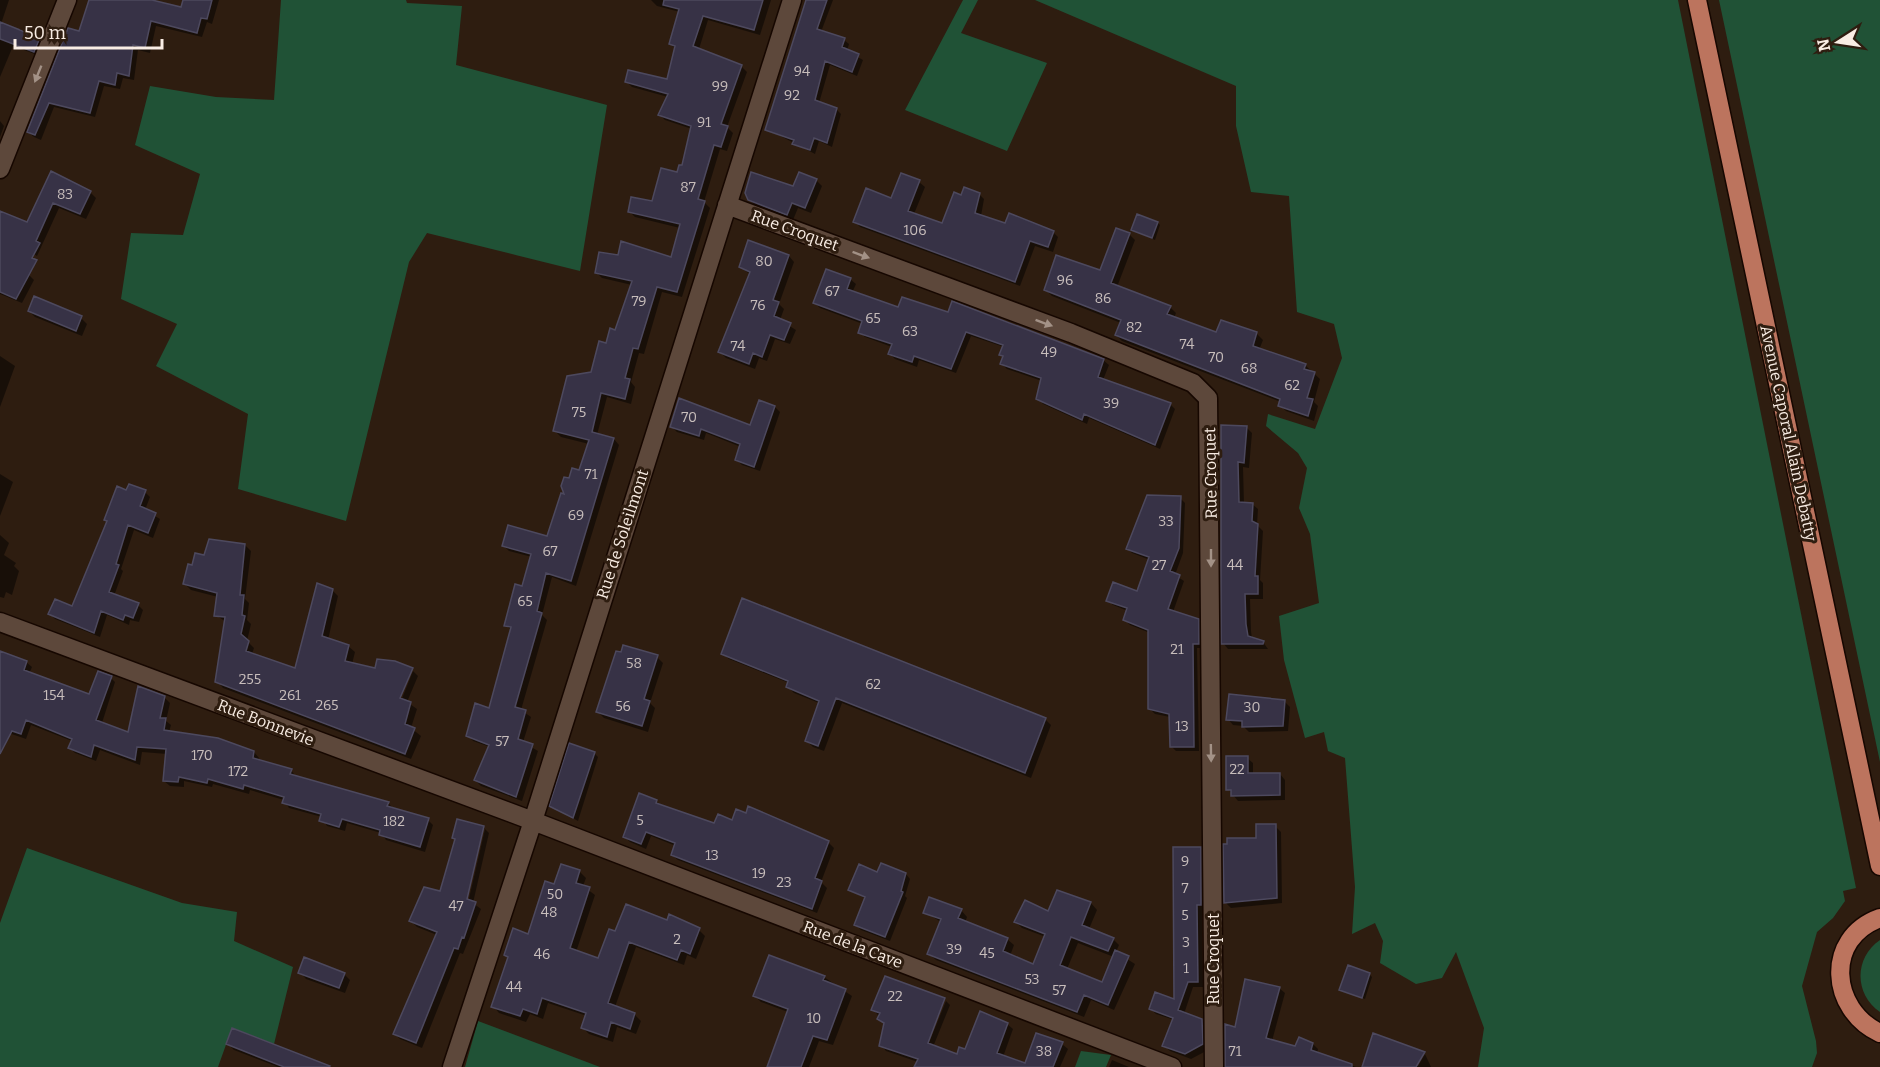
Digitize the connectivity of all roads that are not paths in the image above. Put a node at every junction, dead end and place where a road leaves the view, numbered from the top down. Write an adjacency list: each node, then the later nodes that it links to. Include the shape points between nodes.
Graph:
1 (67, 0): 4 (street, one-way to 4)
2 (792, 0): 5 (street, Rue de Soleilmont)
3 (1697, 0): 8 (main road, Avenue Caporal Alain Debatty)
4 (0, 169)
5 (727, 205): 7 (street, Rue de Soleilmont); 13 (street, Rue Croquet, one-way to 13, via 1071,333 1193,383 1208,398)
6 (0, 622): 7 (street, Rue Bonnevie)
7 (533, 821): 11 (street, Rue de Soleilmont); 12 (street, Rue de la Cave)
8 (1880, 866)
9 (1880, 918): 10 (main road, via 1856,934 1844,952 1840,972 1842,993 1851,1012)
10 (1880, 1033)
11 (452, 1067)
12 (1172, 1067)
13 (1214, 1067)

